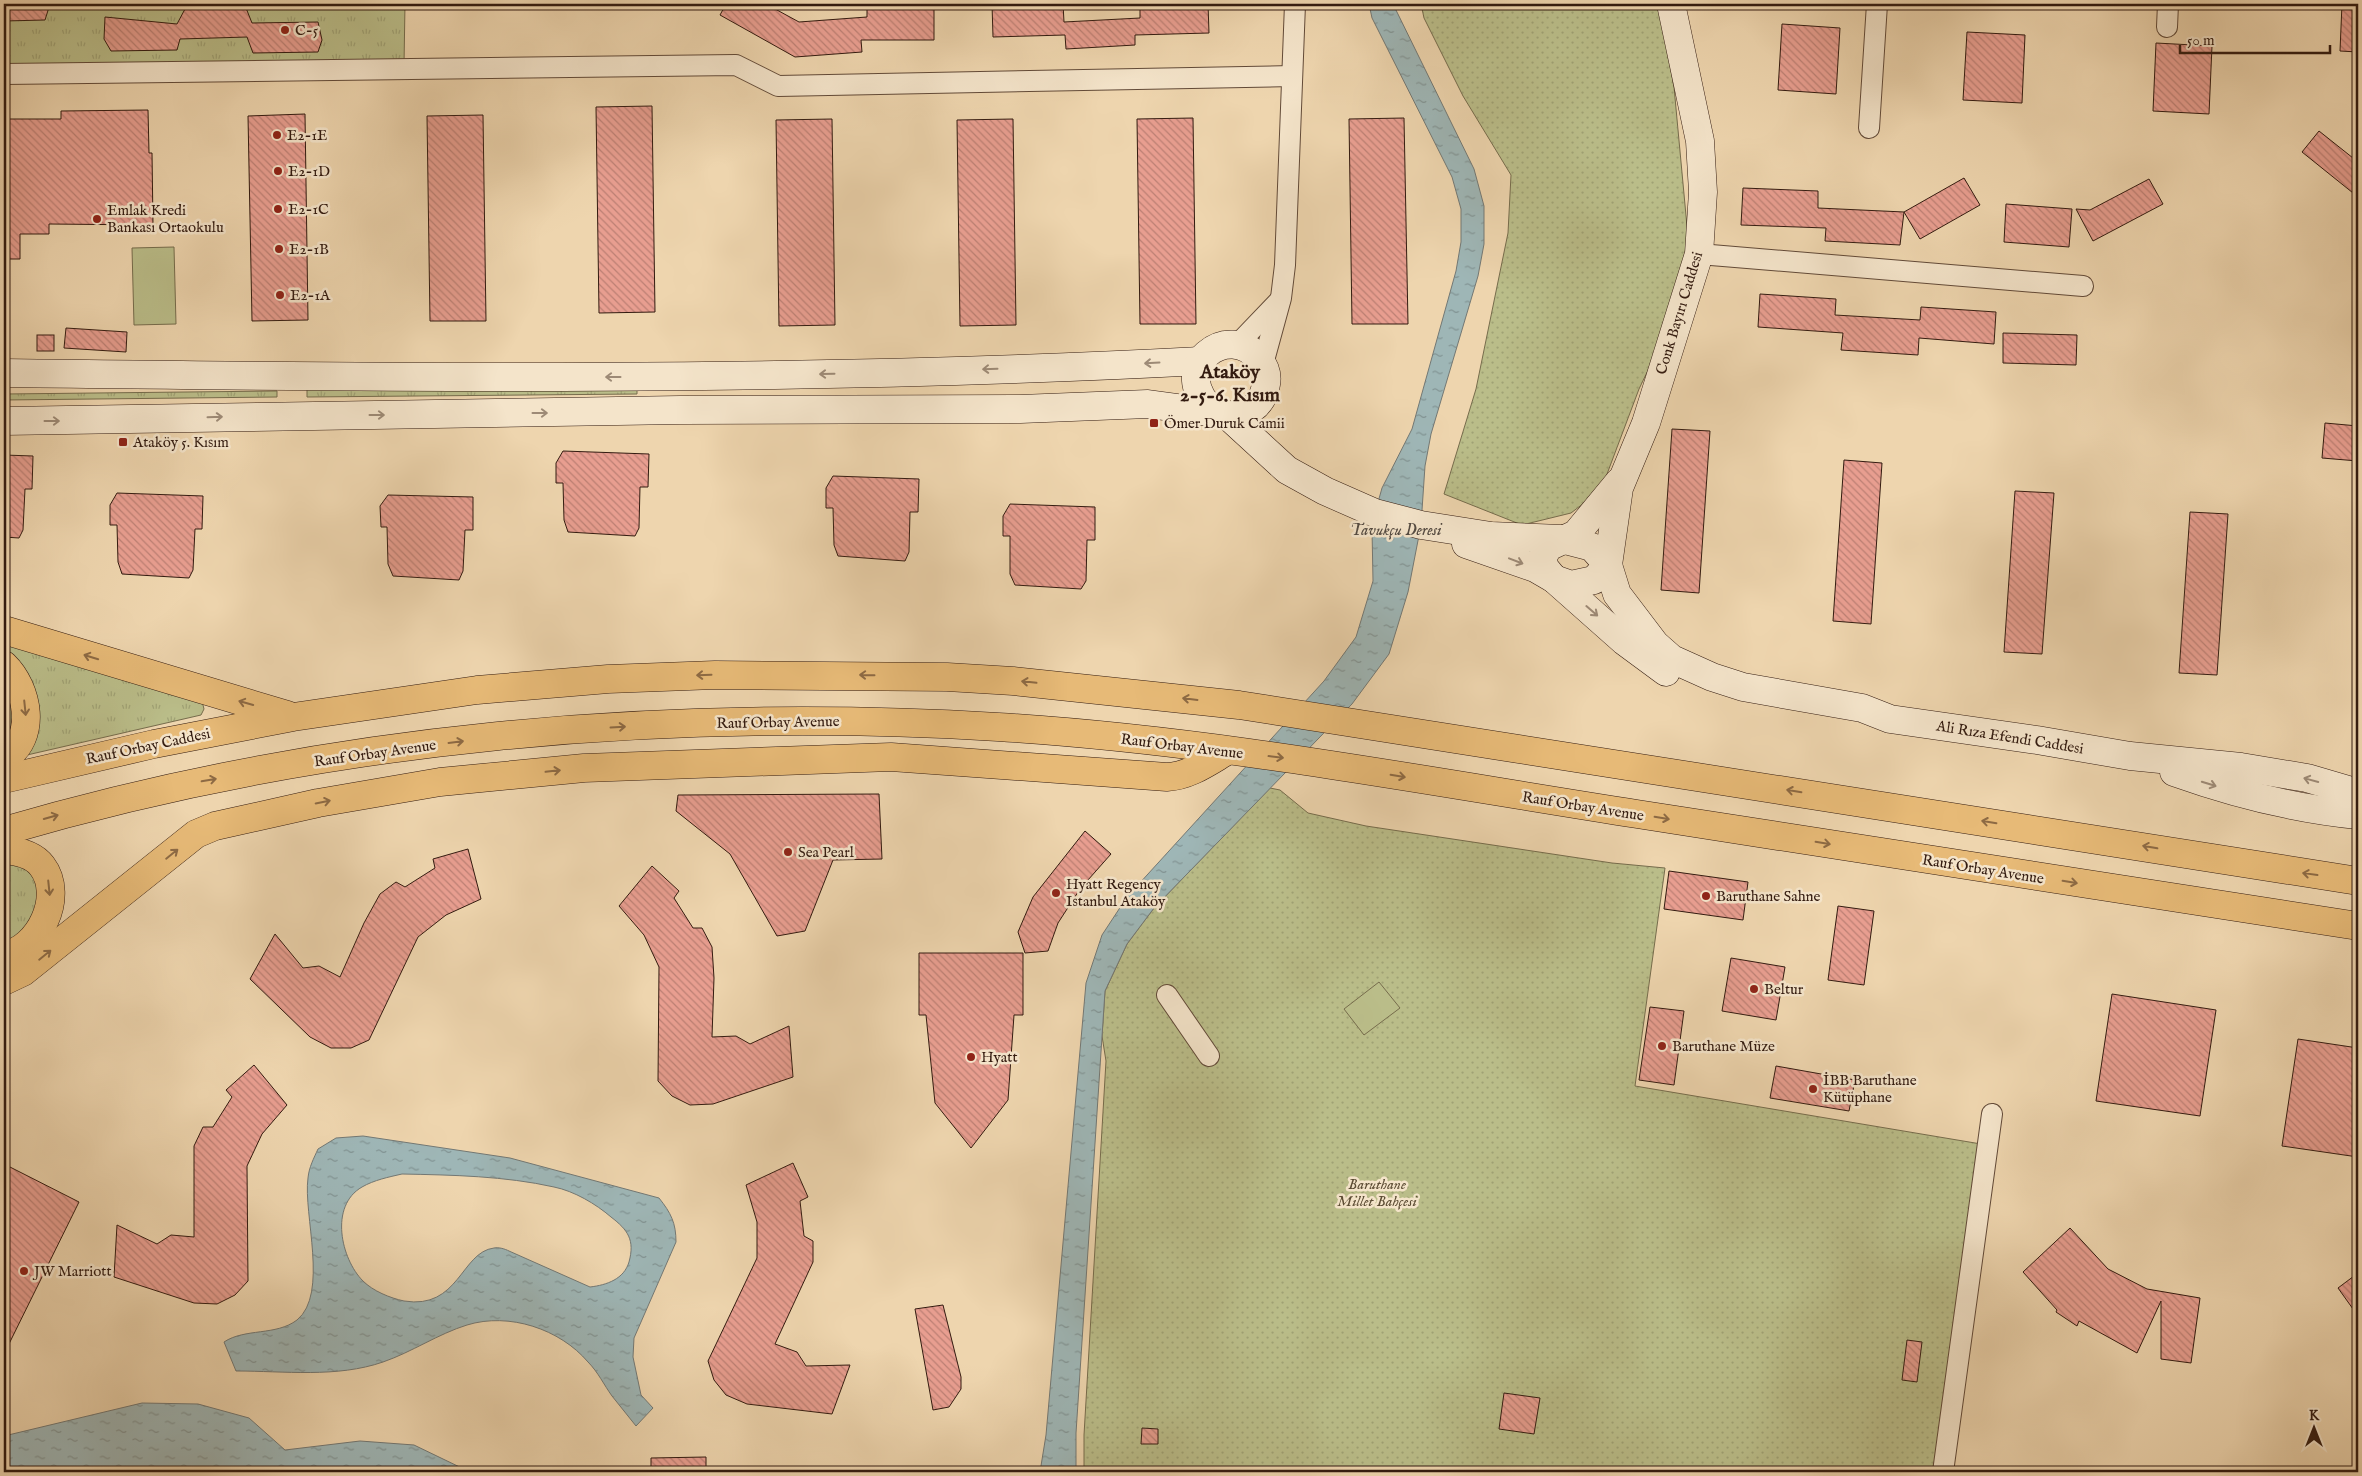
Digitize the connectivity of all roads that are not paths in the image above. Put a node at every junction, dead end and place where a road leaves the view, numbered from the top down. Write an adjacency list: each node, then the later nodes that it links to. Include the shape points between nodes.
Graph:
1 (1295, 4): 7 (street)
2 (1671, 4): 9 (street, Conk Bayırı Caddesi, via 1700,141 1703,192)
3 (1877, 4): 8 (street)
4 (2168, 4): 5 (street)
5 (2167, 27)
6 (4, 74): 7 (street, via 736,65 778,86)
7 (1292, 76): 11 (street)
8 (1868, 128)
9 (1699, 254): 10 (street); 24 (street, Conk Bayırı Caddesi)
10 (2084, 286)
11 (1281, 298): 12 (street); 14 (street)
12 (1237, 345): 13 (street, via 1217,348); 14 (street, via 1247,348)
13 (1201, 361): 15 (street, one-way to 15); 21 (street, via 1196,372 1198,394)
14 (1263, 364): 18 (street, via 1267,382)
15 (1020, 369): 17 (street, one-way to 17); 19 (street)
16 (4, 373): 17 (street, one-way to 16)
17 (646, 378): 20 (street)
18 (1258, 405): 21 (street, via 1237,416); 23 (street)
19 (1020, 409): 20 (street); 21 (street, via 1148,404)
20 (666, 410): 22 (street, one-way to 20)
21 (1221, 414): 23 (street)
22 (4, 421)
23 (1287, 470): 25 (street, via 1375,513)
24 (1628, 470): 26 (street, Conk Bayırı Caddesi, via 1576,534); 27 (street, Conk Bayırı Caddesi, via 1619,488)
25 (1421, 526): 26 (street, via 1491,536); 28 (street, one-way to 28, via 1535,568)
26 (1561, 540): 27 (street, via 1592,547); 28 (street, via 1548,548 1542,559)
27 (1608, 565): 28 (street, via 1594,580 1580,584 1571,585); 32 (street, via 1617,594 1655,644 1691,670 1743,687 1862,708)
28 (1554, 579): 32 (street, one-way to 32, via 1624,641 1689,687 1779,710 1864,723)
29 (4, 630): 31 (highway, one-way to 29)
30 (4, 666): 35 (highway, one-way to 35, via 13,674 21,690 26,715 23,735)
31 (293, 717): 38 (highway, Rauf Orbay Caddesi, via 154,744); 43 (highway, one-way to 31, via 1239,705 976,678 715,675 547,683)
32 (1890, 719): 34 (street, Ali Rıza Efendi Caddesi)
33 (1227, 751): 36 (highway, Rauf Orbay Avenue, one-way to 33, via 603,728 825,721 1003,727); 37 (highway, one-way to 33, via 584,768 891,757 1166,777 1196,769); 44 (highway, Rauf Orbay Avenue, one-way to 44)
34 (2130, 756): 39 (street, Ali Rıza Efendi Caddesi, one-way to 34, via 2307,778); 40 (street, Ali Rıza Efendi Caddesi, one-way to 40, via 2233,791 2291,805)
35 (4, 758)
36 (332, 759): 37 (highway, via 383,769 466,766); 41 (highway, Rauf Orbay Avenue, one-way to 36, via 187,784)
37 (513, 775): 46 (highway, one-way to 37, via 23,972 196,834 215,826 318,803 440,782)
38 (4, 779)
39 (2358, 793)
40 (2358, 815)
41 (4, 831)
42 (4, 850): 45 (highway, one-way to 45, via 28,854 42,866 50,894 44,922 35,936 26,946)
43 (2358, 881)
44 (2358, 926)
45 (4, 955)
46 (4, 981)
47 (1167, 995): 48 (street)
48 (1209, 1056)
49 (1992, 1114): 50 (street)
50 (1943, 1472)

